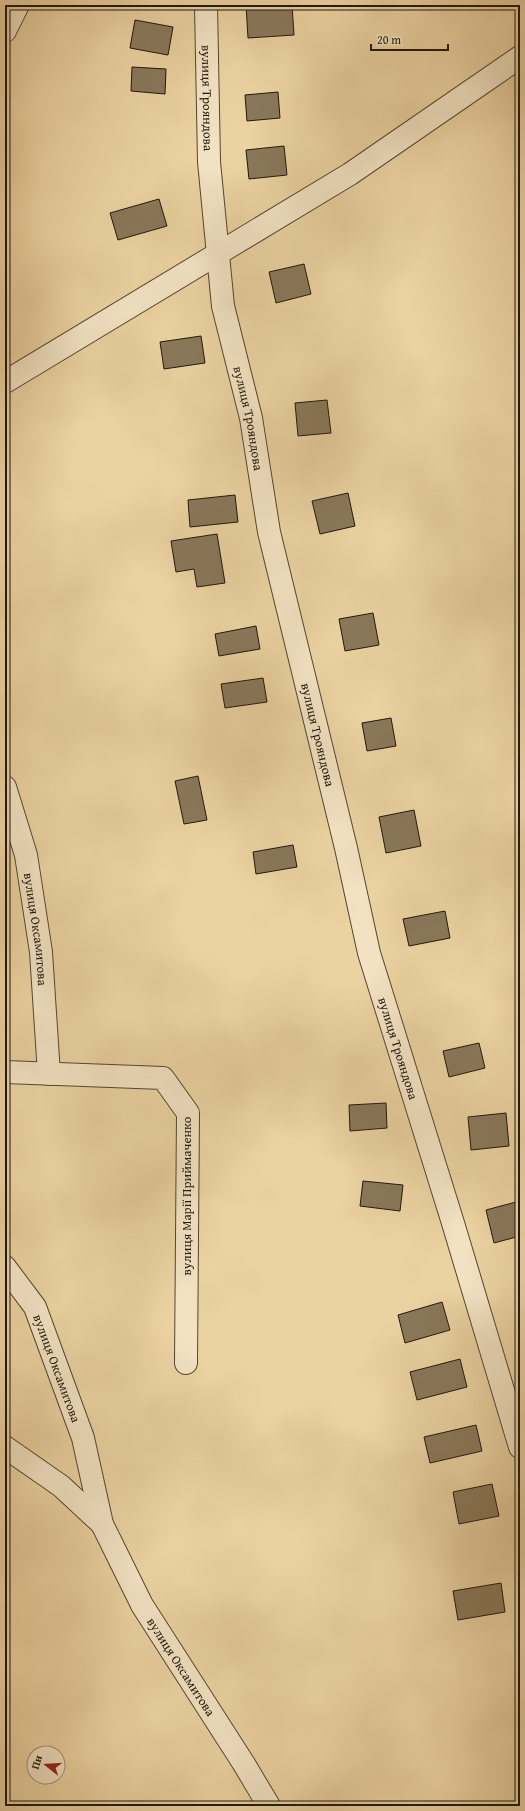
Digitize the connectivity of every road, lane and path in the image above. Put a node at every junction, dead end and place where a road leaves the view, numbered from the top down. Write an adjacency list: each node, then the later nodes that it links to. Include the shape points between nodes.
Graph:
1 (18, 5): 3 (street)
2 (206, 5): 5 (street, вулиця Трояндова, via 208,162)
3 (5, 31)
4 (520, 57): 5 (street, via 350,174)
5 (218, 254): 6 (street); 13 (street, вулиця Трояндова, via 224,306 250,418 269,532 369,953)
6 (5, 382)
7 (5, 787): 9 (street, вулиця Оксамитова, via 26,855 41,952)
8 (5, 1072): 9 (street)
9 (49, 1074): 11 (street, вулиця Марії Приймаченко, via 163,1078 188,1113)
10 (5, 1267): 14 (street, вулиця Оксамитова, via 35,1307 83,1438)
11 (186, 1363)
12 (5, 1446): 14 (street, вулиця Оксамитова, via 61,1486)
13 (520, 1447)
14 (102, 1524): 15 (street, вулиця Оксамитова, via 142,1605)
15 (269, 1806)

